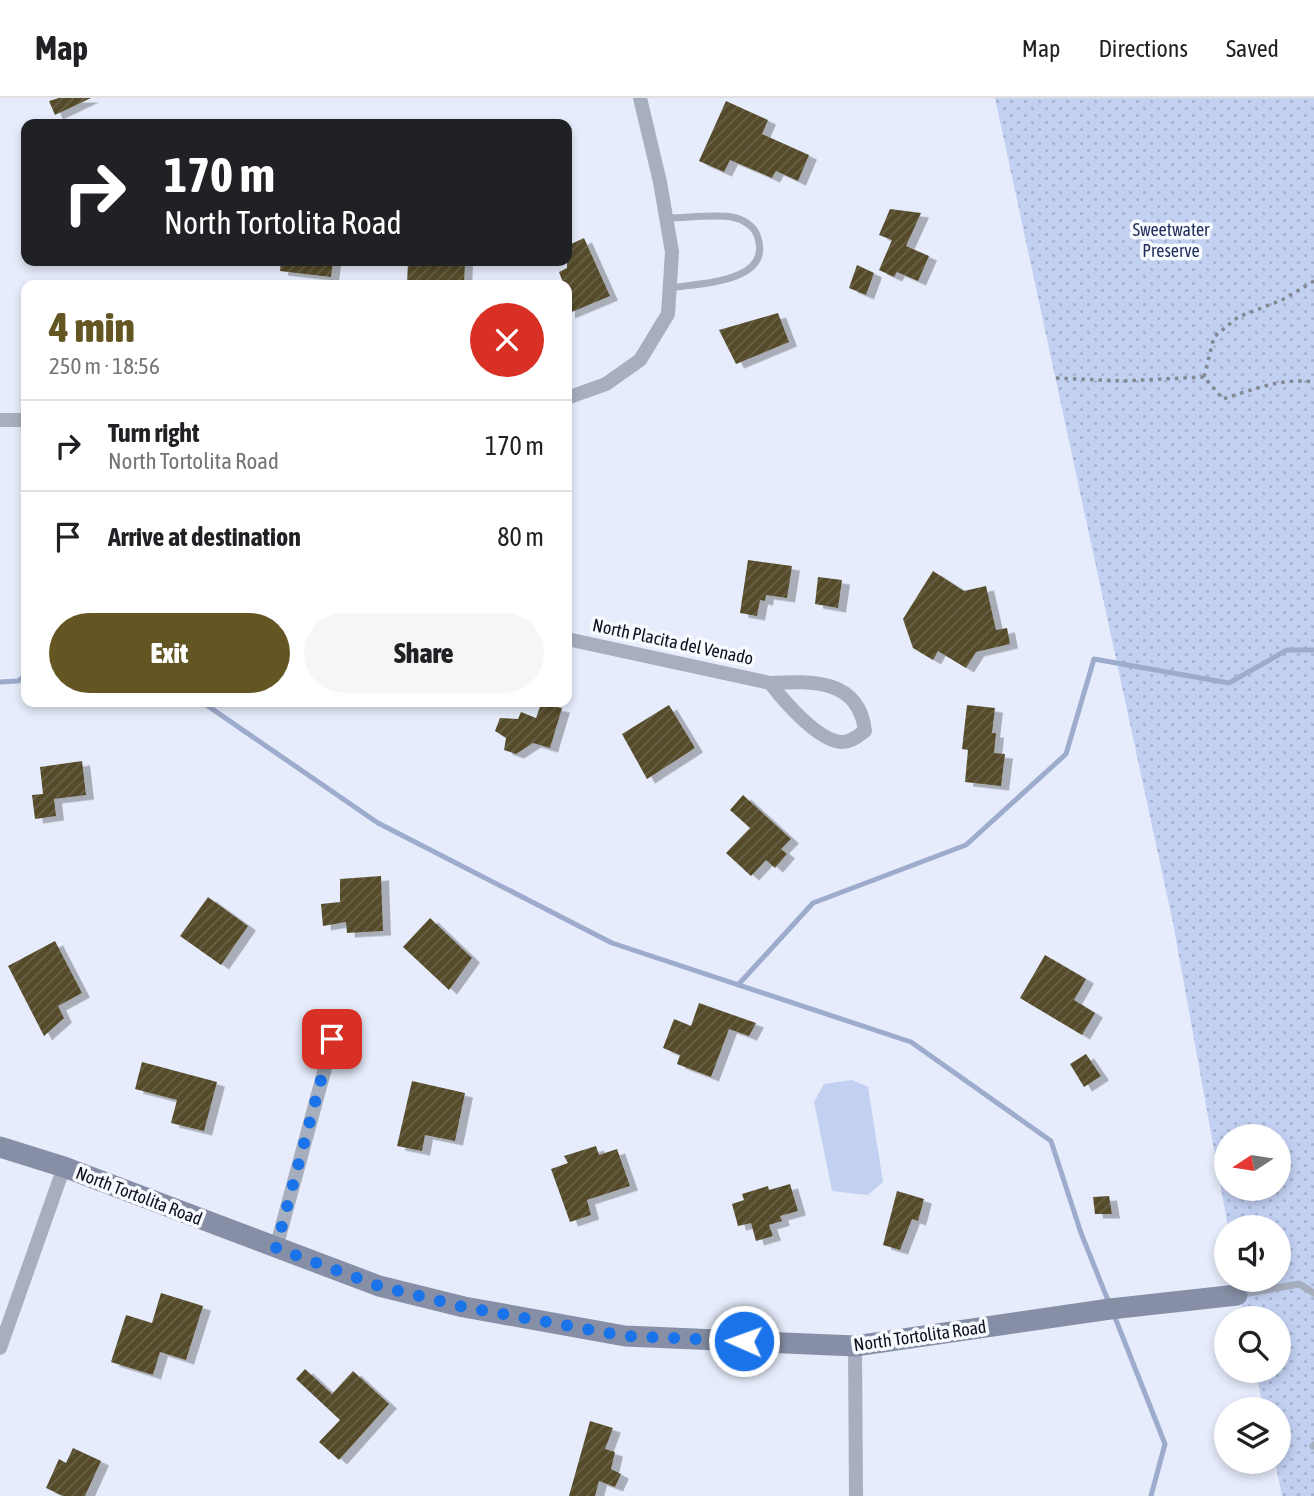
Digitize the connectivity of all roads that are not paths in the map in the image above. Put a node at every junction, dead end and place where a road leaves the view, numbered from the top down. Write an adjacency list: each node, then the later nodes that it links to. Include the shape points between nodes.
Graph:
1 (640, 98): 2 (street)
2 (666, 218): 3 (street, via 673,252); 3 (lane, via 732,217 750,225 759,254 755,265 737,277)
3 (670, 288): 4 (street, via 668,314 640,360 606,384)
4 (572, 396)
5 (0, 420): 6 (street)
6 (21, 420)
7 (572, 640): 8 (street, North Placita del Venado)
8 (770, 683): 8 (street, North Placita del Venado, via 821,734 841,743 865,731 856,701 841,690 796,682)
9 (332, 1039): 12 (street)
10 (0, 1147): 11 (street, North Tortolita Road)
11 (64, 1167): 12 (street, North Tortolita Road); 16 (street)
12 (276, 1248): 15 (street, North Tortolita Road, via 379,1286 464,1307 625,1336)
13 (1314, 1293): 14 (lane, via 1299,1284)
14 (1237, 1295): 15 (street, North Tortolita Road)
15 (855, 1346): 17 (street)
16 (0, 1348)
17 (856, 1496)

